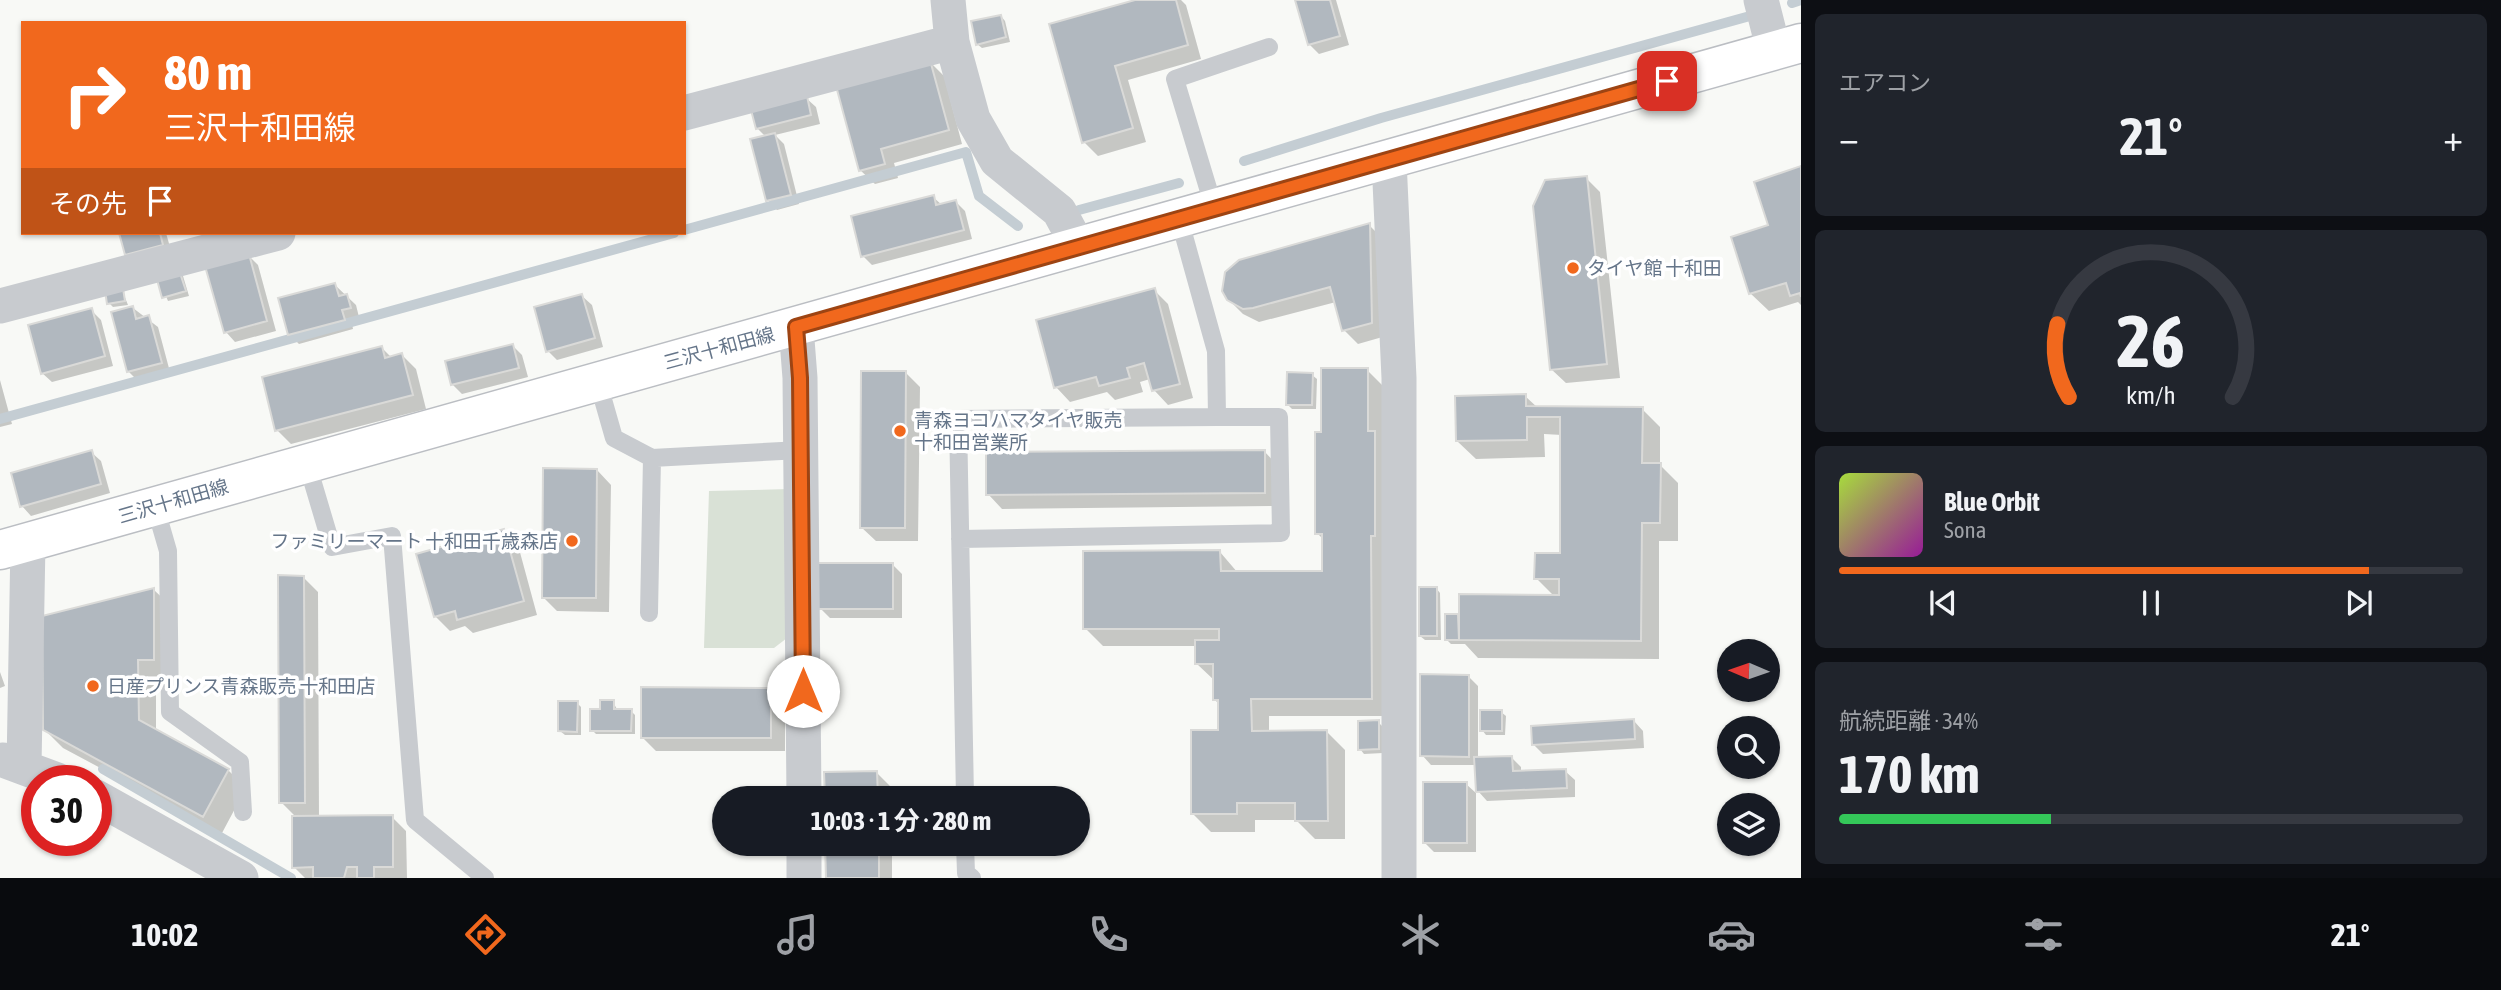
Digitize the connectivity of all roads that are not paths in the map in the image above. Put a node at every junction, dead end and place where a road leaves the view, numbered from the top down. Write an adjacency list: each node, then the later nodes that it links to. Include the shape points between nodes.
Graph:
1 (948, 0): 3 (street)
2 (1761, 0): 5 (street)
3 (952, 42): 6 (street); 11 (street, via 973,119 997,161 1059,211)
4 (1269, 47): 8 (lane, via 1175,79)
5 (1788, 47): 7 (main road, 三沢十和田線)
6 (686, 112)
7 (1389, 160): 8 (main road, 三沢十和田線); 34 (street, via 1399,378)
8 (1214, 208): 9 (main road, 三沢十和田線)
9 (1179, 218): 11 (main road, 三沢十和田線); 15 (lane, via 1216,351)
10 (270, 235): 12 (street)
11 (1078, 246): 13 (main road, 三沢十和田線)
12 (0, 306)
13 (796, 327): 14 (main road, 三沢十和田線); 16 (street)
14 (598, 382): 17 (lane, via 614,438); 18 (main road, 三沢十和田線)
15 (1217, 417): 20 (lane, via 958,419); 20 (lane, via 1279,417 1281,533)
16 (801, 450): 17 (lane); 24 (street)
17 (652, 458): 22 (lane)
18 (307, 463): 19 (main road, 三沢十和田線); 31 (lane, via 332,547 393,536 415,820)
19 (155, 506): 21 (main road, 三沢十和田線); 27 (lane, via 168,551 170,712 240,762)
20 (960, 538): 25 (lane)
21 (14, 546): 23 (street)
22 (649, 613)
23 (12, 763)
24 (804, 786)
25 (965, 786)
26 (112, 806): 30 (street)
27 (243, 813)
28 (804, 856): 32 (street)
29 (965, 856): 33 (lane, via 966,873)
30 (241, 878)
31 (485, 878)
32 (804, 878)
33 (972, 878)
34 (1399, 878)

